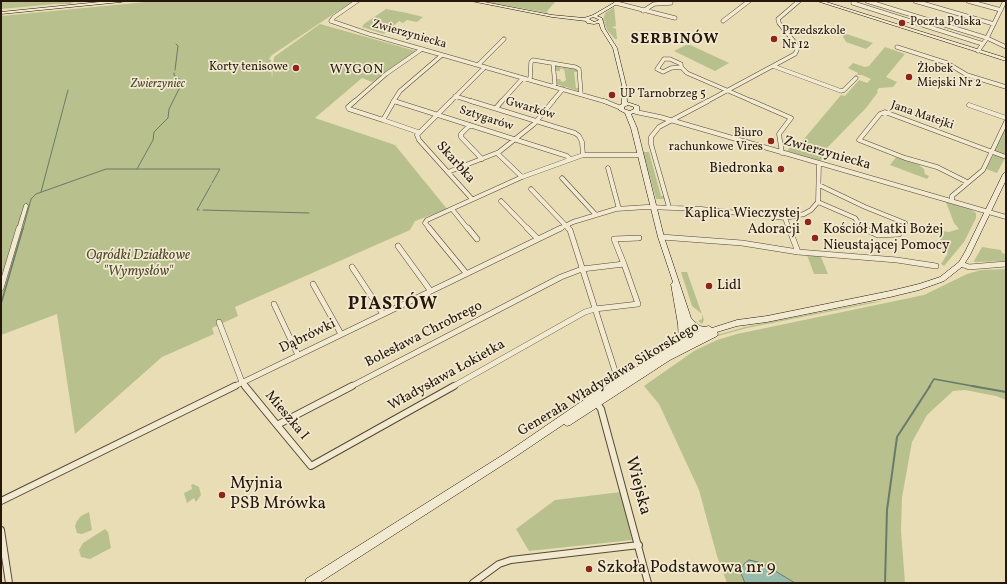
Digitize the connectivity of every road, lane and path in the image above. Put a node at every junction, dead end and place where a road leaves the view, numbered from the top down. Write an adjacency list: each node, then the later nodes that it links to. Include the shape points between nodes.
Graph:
1 (121, 1): 18 (street)
2 (357, 1): 33 (street, Zwierzyniecka, via 331,21)
3 (473, 1): 21 (street)
4 (749, 1): 23 (street)
5 (799, 1): 39 (street, via 778,19 796,44 797,52)
6 (819, 1): 15 (street)
7 (867, 1): 27 (street)
8 (915, 1): 25 (street)
9 (968, 1): 16 (street)
10 (618, 2): 14 (street); 17 (street)
11 (854, 2): 15 (street); 29 (street)
12 (671, 3): 14 (street, via 654,4)
13 (1004, 3): 16 (street)
14 (643, 10): 20 (street)
15 (846, 10): 30 (street)
16 (1001, 10): 25 (street)
17 (604, 11): 19 (street); 22 (street)
18 (1, 13)
19 (594, 16): 21 (street); 22 (street)
20 (675, 18)
21 (587, 19): 24 (street)
22 (600, 19): 24 (street); 26 (street)
23 (723, 21)
24 (594, 23): 26 (street)
25 (994, 24): 27 (street)
26 (603, 29): 45 (street, via 616,49)
27 (987, 38): 29 (street); 32 (street)
28 (504, 39): 38 (street)
29 (983, 44): 34 (street)
30 (957, 45): 34 (street); 36 (street)
31 (897, 47): 47 (street, via 947,63 967,74)
32 (1006, 47)
33 (422, 49): 35 (street, Zwierzyniecka); 61 (street, via 386,74 348,107)
34 (978, 51): 36 (street)
35 (442, 55): 38 (street, Zwierzyniecka); 52 (street, via 400,91)
36 (1006, 62)
37 (553, 63): 44 (street, via 533,60); 46 (street); 50 (street, via 579,69)
38 (478, 65): 40 (street, Zwierzyniecka)
39 (773, 66): 43 (street, via 841,90); 49 (street)
40 (484, 67): 42 (street, Zwierzyniecka); 51 (street)
41 (681, 67): 41 (street, via 681,64 667,59 657,69 663,72); 49 (street, via 687,73)
42 (523, 78): 44 (street, Zwierzyniecka); 56 (street)
43 (856, 78)
44 (530, 80): 46 (street, Zwierzyniecka)
45 (624, 85): 53 (street); 54 (street)
46 (553, 86): 48 (street, Zwierzyniecka)
47 (1006, 87)
48 (563, 89): 50 (street, Zwierzyniecka); 62 (street)
49 (727, 90): 63 (street); 71 (street, via 791,118 779,134)
50 (580, 94): 54 (street, Zwierzyniecka)
51 (455, 96): 56 (street, Gwarków); 59 (street)
52 (394, 101): 59 (street, Sztygarów); 61 (street)
53 (631, 104): 54 (street); 57 (street)
54 (623, 105): 58 (street)
55 (968, 105): 60 (street)
56 (496, 108): 62 (street, Gwarków)
57 (636, 111): 58 (street); 63 (street, Zwierzyniecka); 66 (street)
58 (627, 112): 66 (street)
59 (437, 114): 65 (street, Sztygarów); 67 (street)
60 (1006, 118)
61 (383, 120): 67 (street)
62 (537, 121): 68 (street); 72 (street, Gwarków, via 577,134 582,142)
63 (673, 121): 71 (street, Zwierzyniecka); 92 (street, via 658,128 651,137)
64 (1006, 122): 69 (street)
65 (470, 125): 68 (street, Sztygarów); 75 (street, via 462,132 461,137)
66 (634, 128): 73 (street)
67 (418, 132): 79 (street, Skarbka, via 418,138)
68 (515, 139): 70 (street); 76 (street, Sztygarów)
69 (992, 152): 74 (street, Jana Matejki); 83 (street, via 983,170); 83 (street, Jana Matejki, via 885,112 880,114 859,140 937,168)
70 (497, 153): 75 (street); 81 (street)
71 (782, 153): 77 (street, Zwierzyniecka)
72 (583, 155): 73 (street); 76 (street)
73 (641, 155): 91 (street)
74 (1006, 157)
75 (482, 159): 79 (street)
76 (570, 159): 81 (street)
77 (819, 163): 84 (street); 88 (street, Zwierzyniecka)
78 (608, 168): 93 (street)
79 (448, 172): 86 (street, Skarbka)
80 (1006, 174): 95 (street, Generała Władysława Sikorskiego)
81 (522, 177): 86 (street)
82 (562, 178): 96 (street)
83 (967, 182): 88 (street, via 952,196)
84 (819, 185): 89 (street); 89 (street, via 905,223 899,234 878,235 861,227 855,218)
85 (531, 189): 99 (street)
86 (472, 199): 94 (street)
87 (502, 201): 101 (street)
88 (952, 201): 95 (street, Zwierzyniecka)
89 (818, 202): 98 (street, Dąbrówki, via 804,214)
90 (26, 206): 115 (street)
91 (654, 207): 92 (street, Dąbrówki); 93 (street, Dąbrówki); 100 (street)
92 (669, 207): 98 (street, Dąbrówki)
93 (619, 208): 96 (street, Dąbrówki)
94 (452, 209): 103 (street); 113 (street, via 425,223)
95 (988, 212): 97 (street, Zwierzyniecka); 107 (street, Generała Władysława Sikorskiego)
96 (596, 215): 99 (street, Dąbrówki)
97 (1006, 217)
98 (785, 218): 105 (street)
99 (566, 225): 101 (street, Dąbrówki); 111 (street)
100 (661, 237): 105 (street, via 742,243); 112 (street)
101 (537, 238): 113 (street, Dąbrówki)
102 (639, 238): 106 (street, via 614,239)
103 (477, 239)
104 (398, 246): 116 (street)
105 (798, 252): 109 (street, via 897,260)
106 (624, 264): 111 (street, Bolesława Chrobrego); 118 (street, Władysława Łokietka, via 638,304)
107 (961, 264): 108 (street, via 969,267); 121 (street, Generała Władysława Sikorskiego, via 942,278 919,287)
108 (1006, 264)
109 (936, 266)
110 (352, 267): 119 (street)
111 (582, 269): 118 (street); 130 (street, Bolesława Chrobrego)
112 (672, 270): 120 (street); 125 (street, via 682,324)
113 (466, 273): 116 (street, Dąbrówki)
114 (313, 284): 124 (street)
115 (1, 288)
116 (430, 290): 119 (street, Dąbrówki)
117 (274, 304): 126 (street)
118 (595, 309): 127 (street, via 615,371); 131 (street, Władysława Łokietka)
119 (383, 314): 124 (street, Dąbrówki)
120 (687, 316): 123 (street, via 693,325 704,330); 125 (street)
121 (767, 319): 123 (street, Generała Władysława Sikorskiego); 125 (street, Generała Władysława Sikorskiego)
122 (219, 322): 128 (street, Mieszka I)
123 (725, 326): 125 (street, Generała Władysława Sikorskiego)
124 (341, 334): 126 (street, Dąbrówki)
125 (690, 341): 127 (street, Generała Władysława Sikorskiego); 129 (street, Generała Władysława Sikorskiego, via 667,358)
126 (298, 355): 128 (street, Dąbrówki)
127 (622, 381): 129 (street, Generała Władysława Sikorskiego)
128 (242, 382): 130 (street, Mieszka I); 132 (street, Dąbrówki)
129 (595, 401): 134 (street, Wiejska, via 601,409); 136 (street, Generała Władysława Sikorskiego)
130 (277, 425): 131 (street, Mieszka I)
131 (311, 466)
132 (1, 501)
133 (1, 530): 135 (street)
134 (638, 545): 137 (street, via 511,560 499,564); 138 (street, Wiejska)
135 (9, 583)
136 (310, 583)
137 (473, 583)
138 (648, 583)

